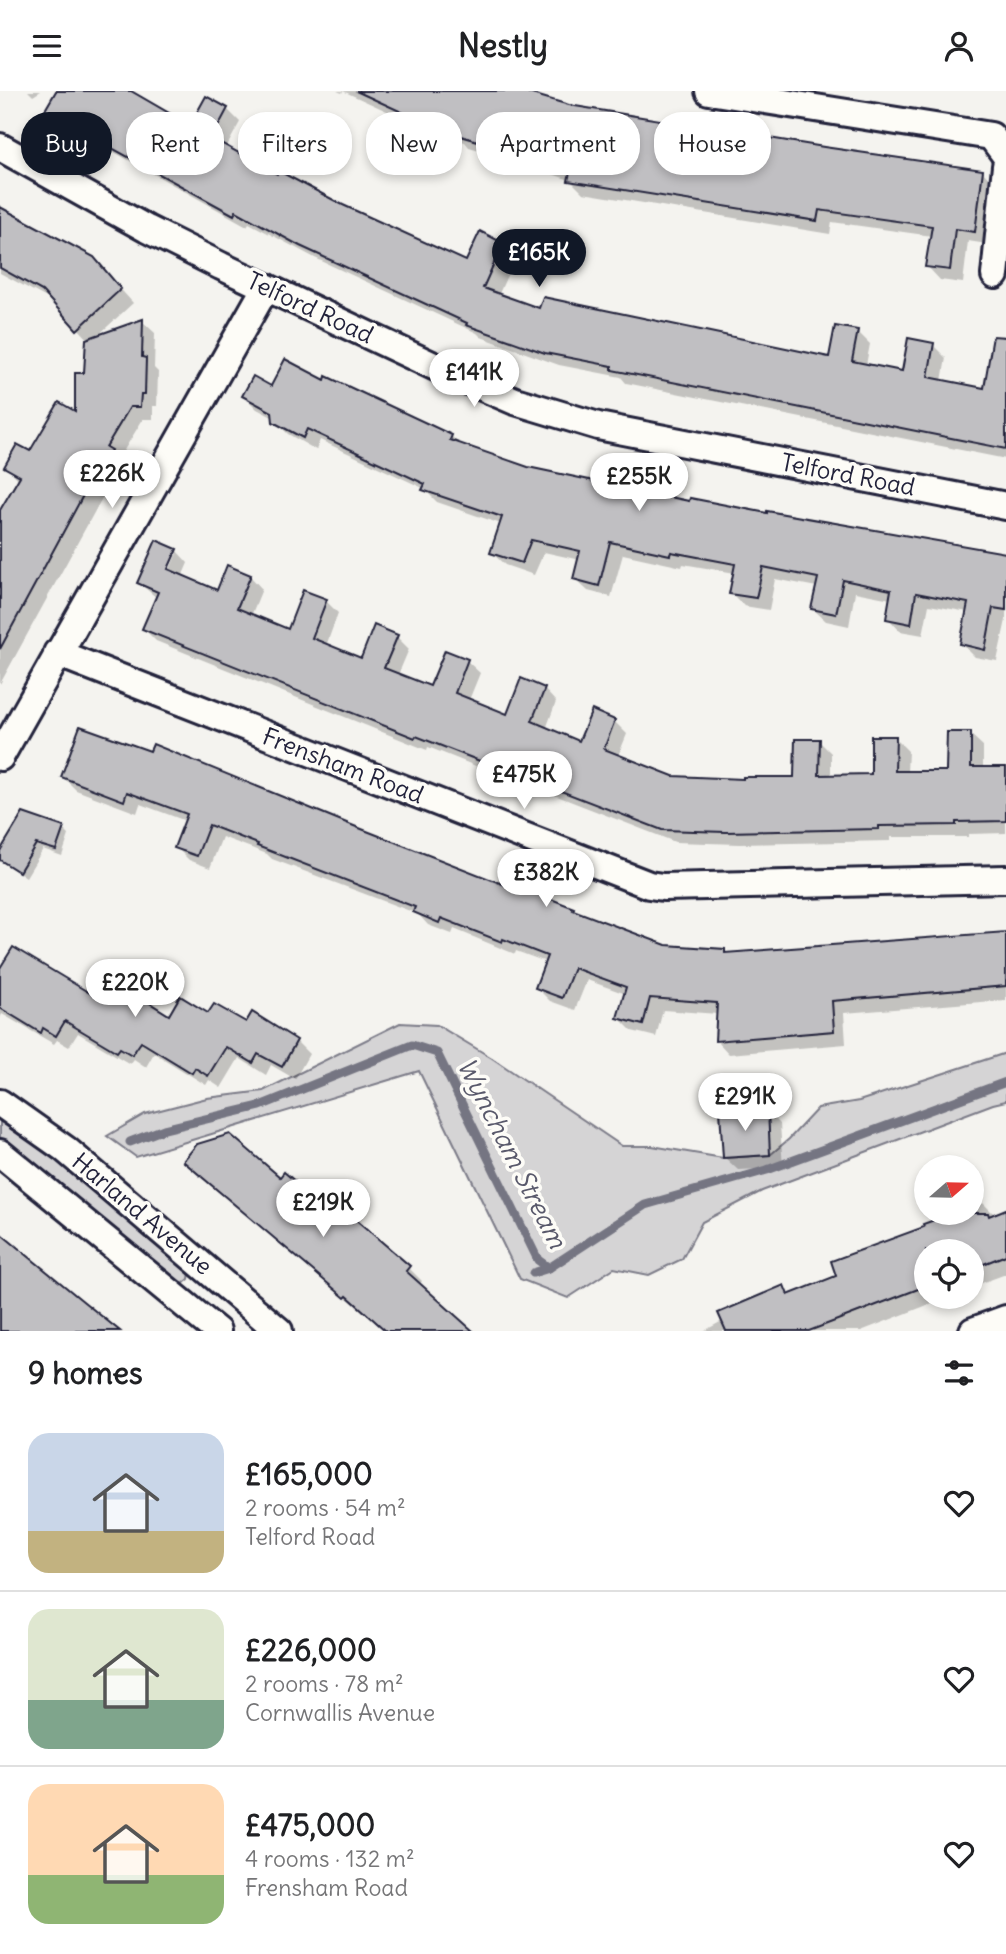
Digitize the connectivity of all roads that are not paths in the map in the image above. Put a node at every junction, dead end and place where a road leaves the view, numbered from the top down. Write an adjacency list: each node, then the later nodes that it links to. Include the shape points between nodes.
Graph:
1 (709, 91): 3 (street, via 991,136)
2 (0, 147): 6 (street, Telford Road, via 147,229)
3 (1006, 156)
4 (1006, 166): 5 (street)
5 (995, 275)
6 (266, 287): 7 (street, Telford Road, via 515,401 598,426); 8 (street)
7 (1006, 506)
8 (57, 653): 9 (street); 10 (street, Frensham Road, via 649,885)
9 (0, 757)
10 (1006, 879)
11 (0, 1103): 13 (street, Harland Avenue, via 65,1149)
12 (0, 1153): 15 (street, Harland Avenue)
13 (233, 1290): 15 (street); 16 (street, Harland Avenue)
14 (1006, 1319): 17 (street)
15 (204, 1328)
16 (279, 1331)
17 (973, 1331)

